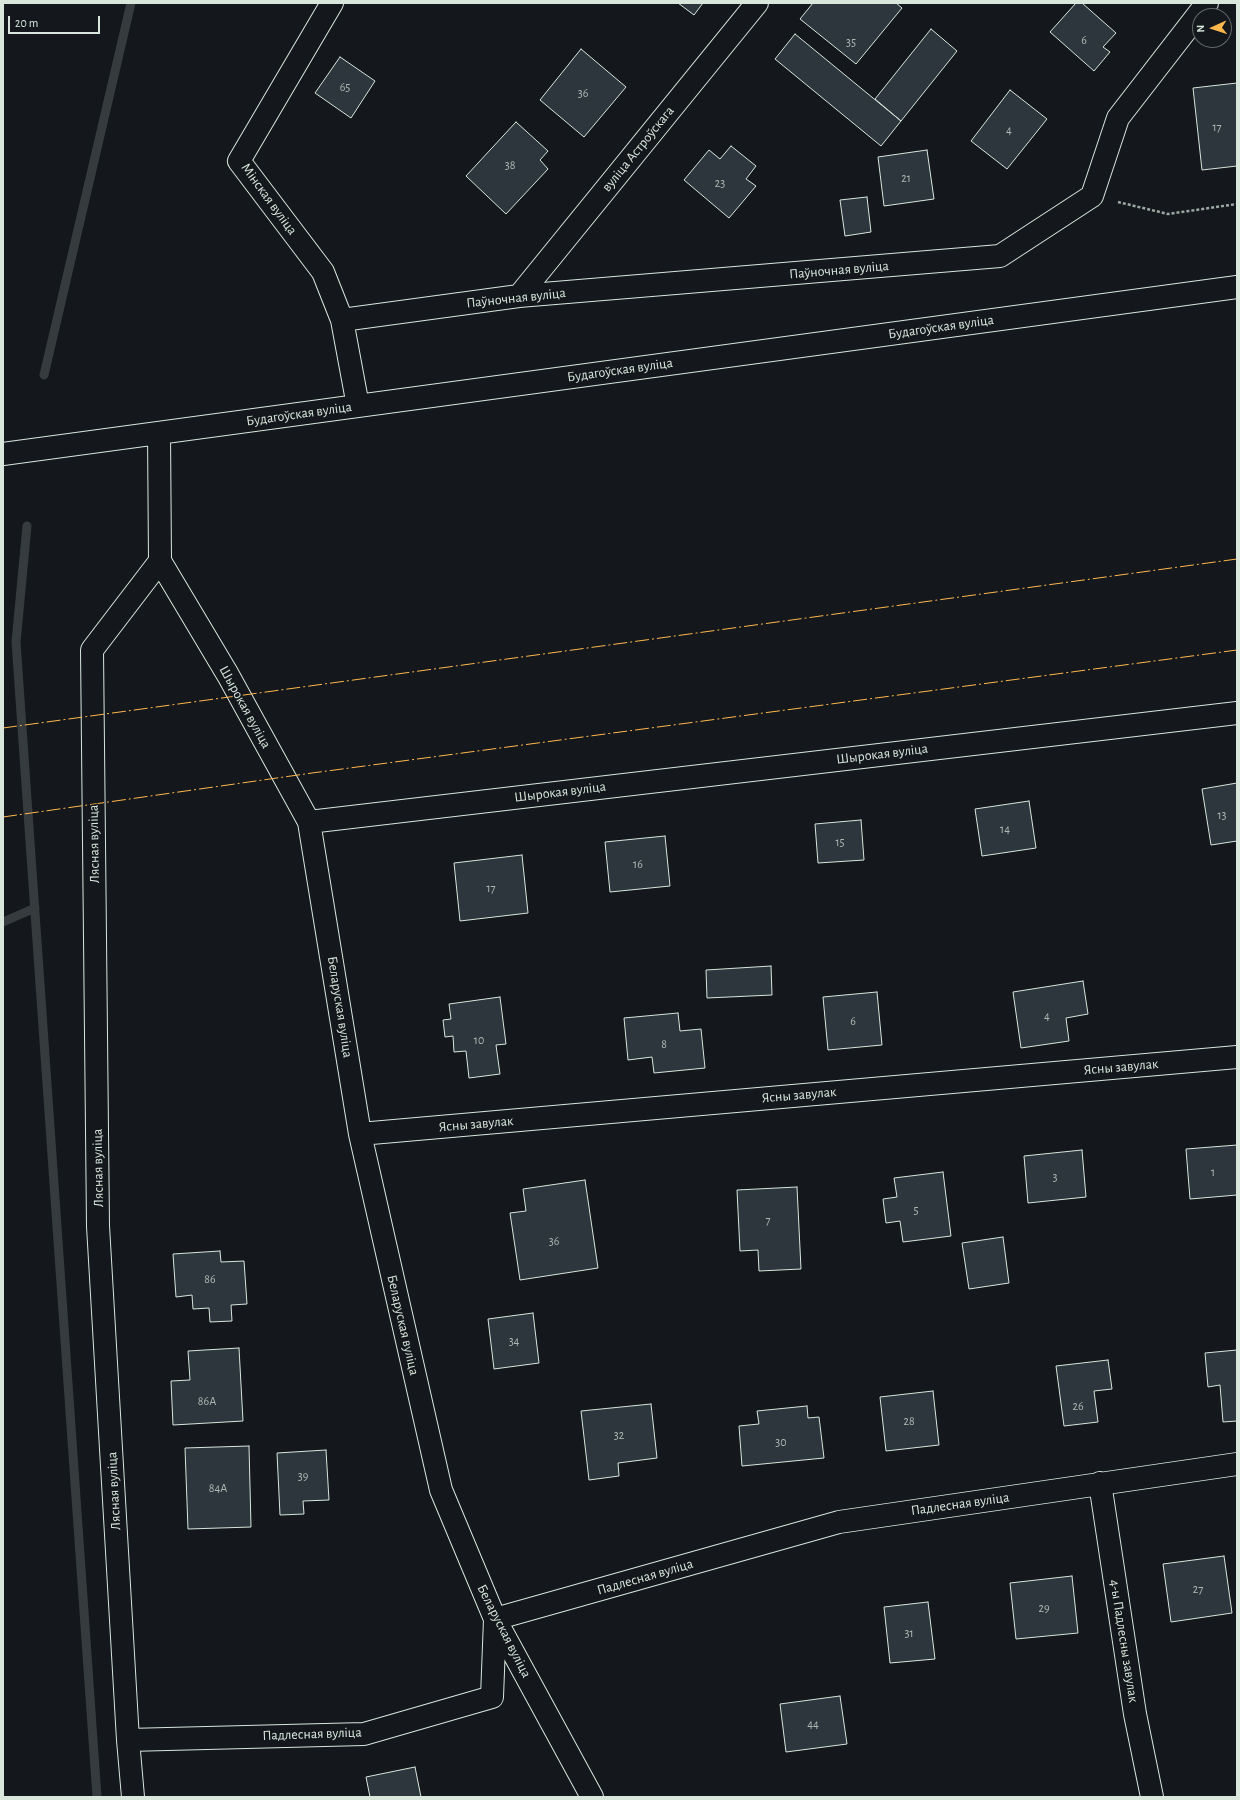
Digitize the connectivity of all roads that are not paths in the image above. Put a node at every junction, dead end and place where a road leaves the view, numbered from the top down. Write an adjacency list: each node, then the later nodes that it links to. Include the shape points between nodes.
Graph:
1 (332, 3): 6 (street, Мінская вуліца, via 239,161 323,272)
2 (757, 3): 5 (street, вуліца Астроўскага)
3 (1207, 3): 5 (street, Паўночная вуліца, via 1118,118 1092,196 1000,256)
4 (1237, 287): 7 (street, Будагоўская вуліца)
5 (519, 296): 6 (street, Паўночная вуліца)
6 (342, 320): 7 (street, Мінская вуліца)
7 (358, 406): 8 (street, Будагоўская вуліца)
8 (159, 433): 9 (street, Будагоўская вуліца); 10 (street)
9 (3, 454)
10 (160, 561): 12 (street, Шырокая вуліца, via 228,675); 18 (street, Лясная вуліца, via 92,650 98,1226)
11 (1237, 713): 12 (street, Шырокая вуліца)
12 (309, 822): 14 (street, Беларуская вуліца)
13 (1237, 1057): 14 (street, Ясны завулак)
14 (360, 1134): 17 (street, Беларуская вуліца, via 441,1490)
15 (1237, 1464): 16 (street, Падлесная вуліца)
16 (1100, 1483): 17 (street, Падлесная вуліца, via 839,1522); 21 (street, 4-ы Падлесны завулак, via 1135,1714)
17 (495, 1619): 18 (street, Падлесная вуліца, via 492,1697 364,1734); 20 (street, Беларуская вуліца)
18 (128, 1740): 19 (street, Лясная вуліца)
19 (133, 1797)
20 (592, 1797)
21 (1152, 1797)

